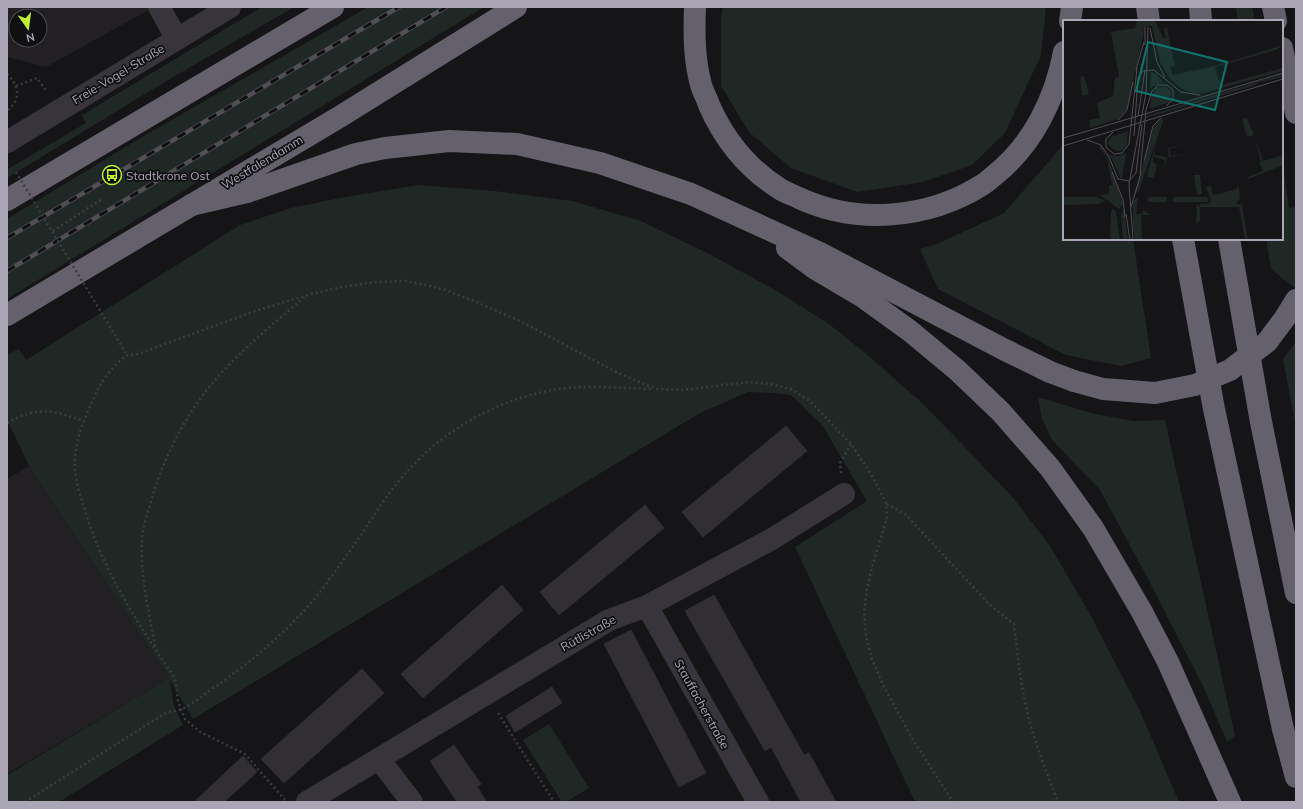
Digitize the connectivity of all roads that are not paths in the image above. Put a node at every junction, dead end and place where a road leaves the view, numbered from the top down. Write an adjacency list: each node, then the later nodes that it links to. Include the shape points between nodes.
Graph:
1 (159, 7): 14 (street)
2 (230, 7): 14 (street, Freie-Vogel-Straße)
3 (333, 7): 19 (highway)
4 (516, 7): 20 (highway, Westfalendamm, via 341,116)
5 (695, 7): 16 (highway, via 694,48 701,86 717,122 737,152 781,190 814,205 844,213 874,216 917,212 952,201 983,185 1008,164 1030,137 1048,103)
6 (1072, 7): 10 (highway)
7 (1147, 7): 11 (highway)
8 (1200, 7): 12 (highway)
9 (1273, 7): 13 (highway)
10 (1070, 20)
11 (1149, 20)
12 (1201, 20)
13 (1276, 20)
14 (177, 39): 18 (street, Freie-Vogel-Straße)
15 (1283, 53): 17 (highway)
16 (1063, 57)
17 (1296, 113)
18 (7, 142)
19 (7, 200)
20 (191, 205): 21 (highway, via 247,192 356,154 449,141 517,144 600,163 691,194); 25 (highway, Westfalendamm)
21 (748, 221): 24 (highway, bridge, via 820,253 1050,372 1103,389 1155,392 1195,385 1230,370 1267,342); 34 (highway, via 910,331 957,370 1001,412 1050,468 1093,528 1142,612 1168,662)
22 (1183, 240): 30 (highway, via 1214,410 1283,729)
23 (1229, 240): 27 (highway, via 1261,422)
24 (1296, 300)
25 (7, 315)
26 (844, 494): 28 (street, Rütlistraße, via 772,539)
27 (1296, 594)
28 (647, 606): 29 (street, Rütlistraße, via 609,620); 33 (street, Stauffacherstraße)
29 (379, 759): 31 (street, Rütlistraße); 32 (street)
30 (1296, 777)
31 (307, 802)
32 (412, 802)
33 (758, 802)
34 (1230, 802)

